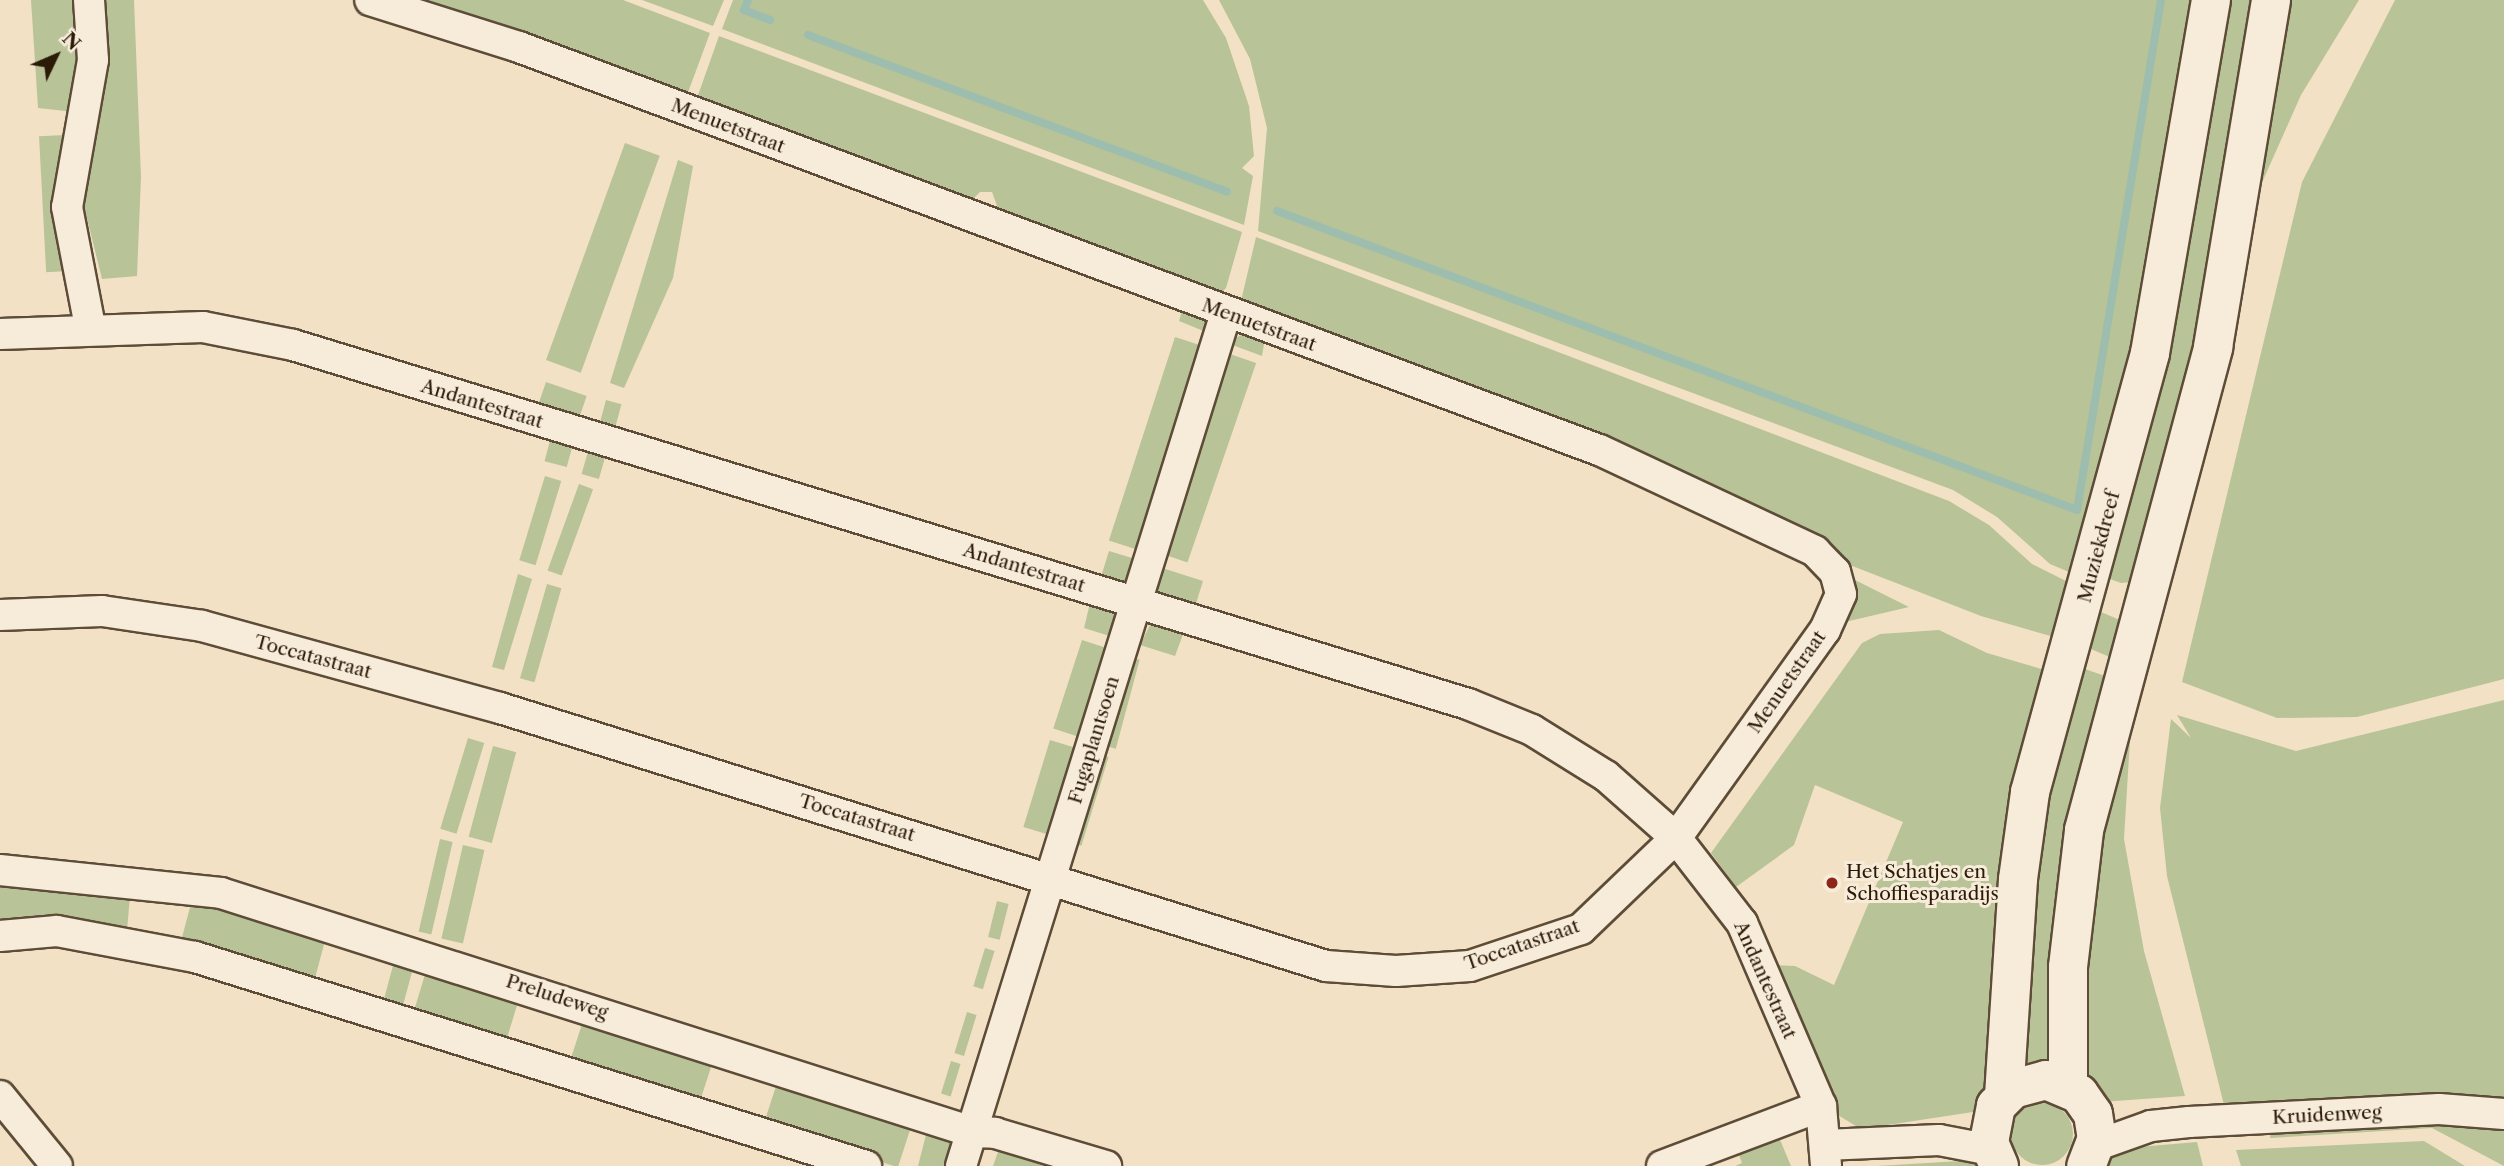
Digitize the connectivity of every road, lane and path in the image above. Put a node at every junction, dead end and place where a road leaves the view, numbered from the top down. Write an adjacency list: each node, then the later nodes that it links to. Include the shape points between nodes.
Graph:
1 (89, 0): 6 (street, via 93,60 67,207)
2 (370, 0): 5 (street, Menuetstraat, via 532,52)
3 (2211, 0): 19 (main road, Muziekdreef, via 2158,314 2024,832)
4 (2271, 0): 17 (main road, via 2213,347 2115,710 2073,903)
5 (1226, 313): 8 (street, Fugaplantsoen); 10 (street, Menuetstraat, via 1599,450 1815,551 1835,572 1841,594 1825,630)
6 (90, 327): 7 (street, Andantestraat); 8 (street, Andantestraat, via 203,327 293,345)
7 (0, 334)
8 (1137, 602): 10 (street, Andantestraat, via 1532,730 1606,776); 12 (street, Fugaplantsoen)
9 (0, 615): 12 (street, Toccatastraat, via 102,611 202,626 500,708)
10 (1676, 838): 12 (street, Toccatastraat, via 1581,929 1469,966 1396,971 1326,965); 15 (street, Andantestraat, via 1742,923)
11 (0, 870): 18 (street, Preludeweg, via 221,892)
12 (1050, 881): 18 (street, Fugaplantsoen)
13 (0, 936): 22 (street, via 57,931 195,957)
14 (0, 1096): 21 (street)
15 (1821, 1106): 20 (street, Andantestraat); 25 (street)
16 (2504, 1114): 17 (street, Kruidenweg, via 2439,1109)
17 (2086, 1128): 19 (main road, via 2035,1081)
18 (972, 1132): 23 (street, Fugaplantsoen); 24 (street, Preludeweg, via 995,1133)
19 (1997, 1132): 20 (street)
20 (1825, 1156)
21 (57, 1166)
22 (866, 1166)
23 (961, 1166)
24 (1106, 1166)
25 (1662, 1166)

